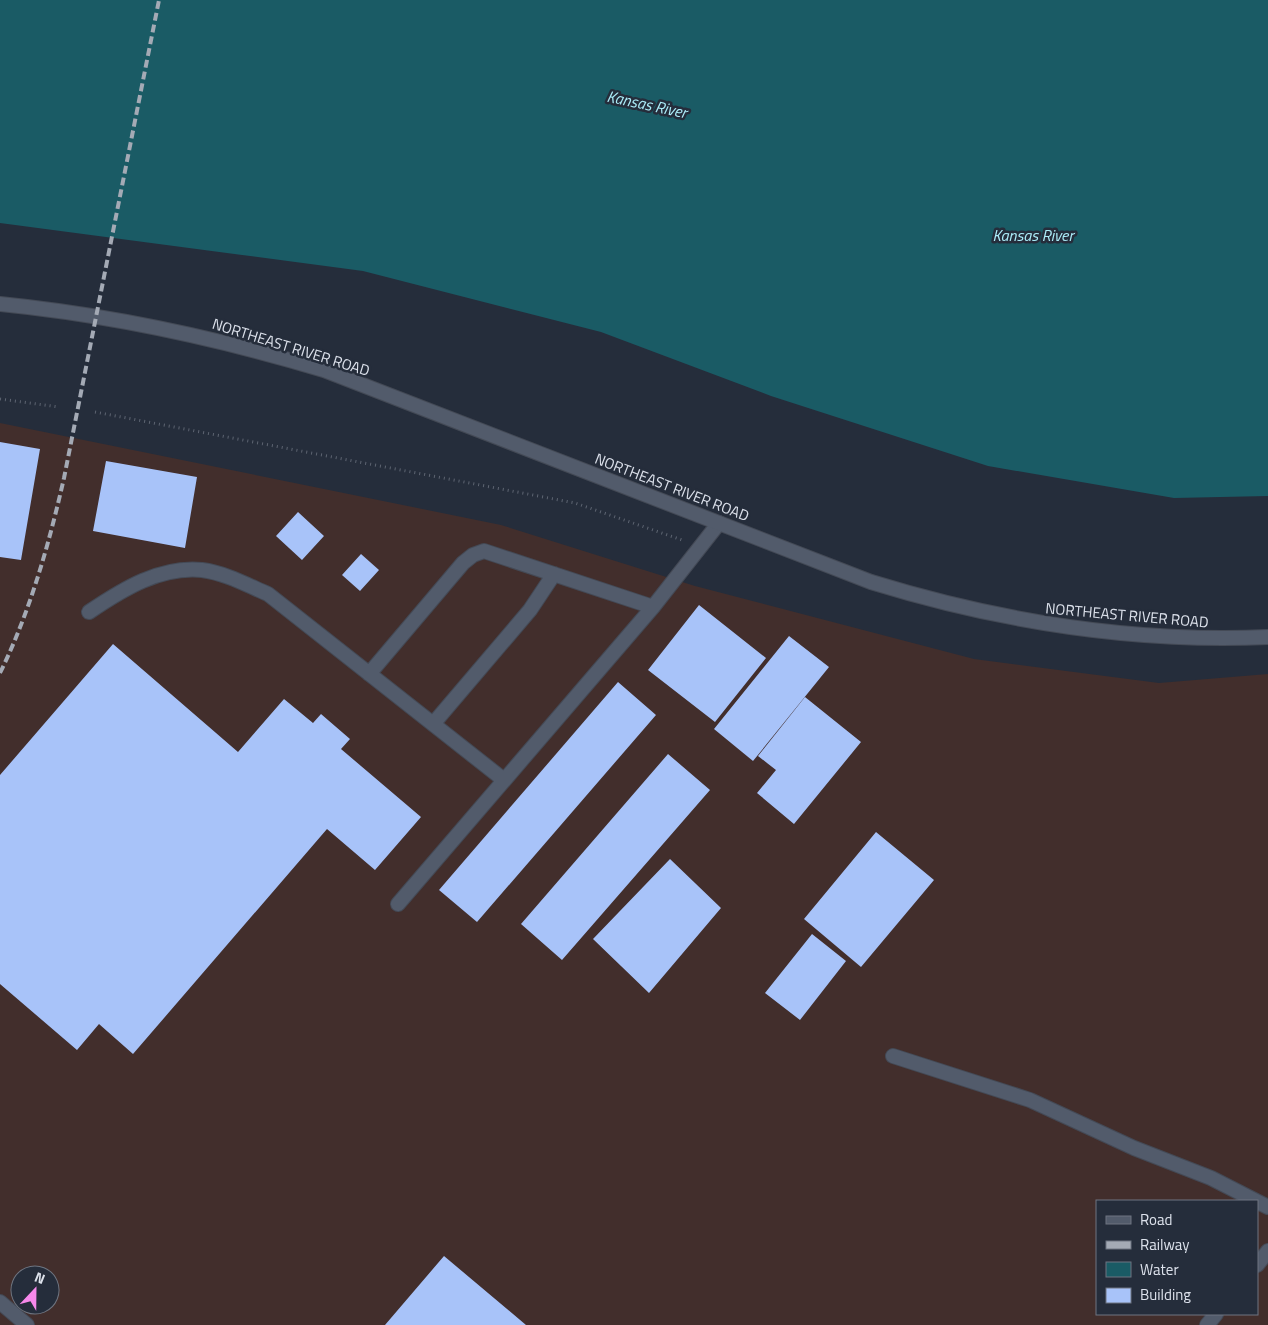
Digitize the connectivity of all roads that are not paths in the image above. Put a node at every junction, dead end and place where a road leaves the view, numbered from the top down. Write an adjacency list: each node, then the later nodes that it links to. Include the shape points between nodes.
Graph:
1 (0, 304): 2 (street, NORTHEAST RIVER ROAD, via 74,312 246,347 324,370)
2 (719, 523): 4 (street); 6 (street, NORTHEAST RIVER ROAD, via 871,582 990,614 1142,636)
3 (554, 574): 4 (street); 7 (street, via 497,554 484,552 472,555); 8 (street, via 540,599)
4 (653, 607): 9 (street)
5 (89, 612): 7 (street, via 143,580 202,570 228,576 268,594)
6 (1268, 637)
7 (369, 674): 8 (street)
8 (434, 724): 9 (street)
9 (504, 780): 10 (street)
10 (398, 904)
11 (893, 1056): 12 (street, via 1030,1100)
12 (1254, 1200)
13 (1268, 1251): 14 (street)
14 (1258, 1264)
15 (0, 1302): 17 (street)
16 (1215, 1315): 18 (street)
17 (27, 1325)
18 (1207, 1325)

